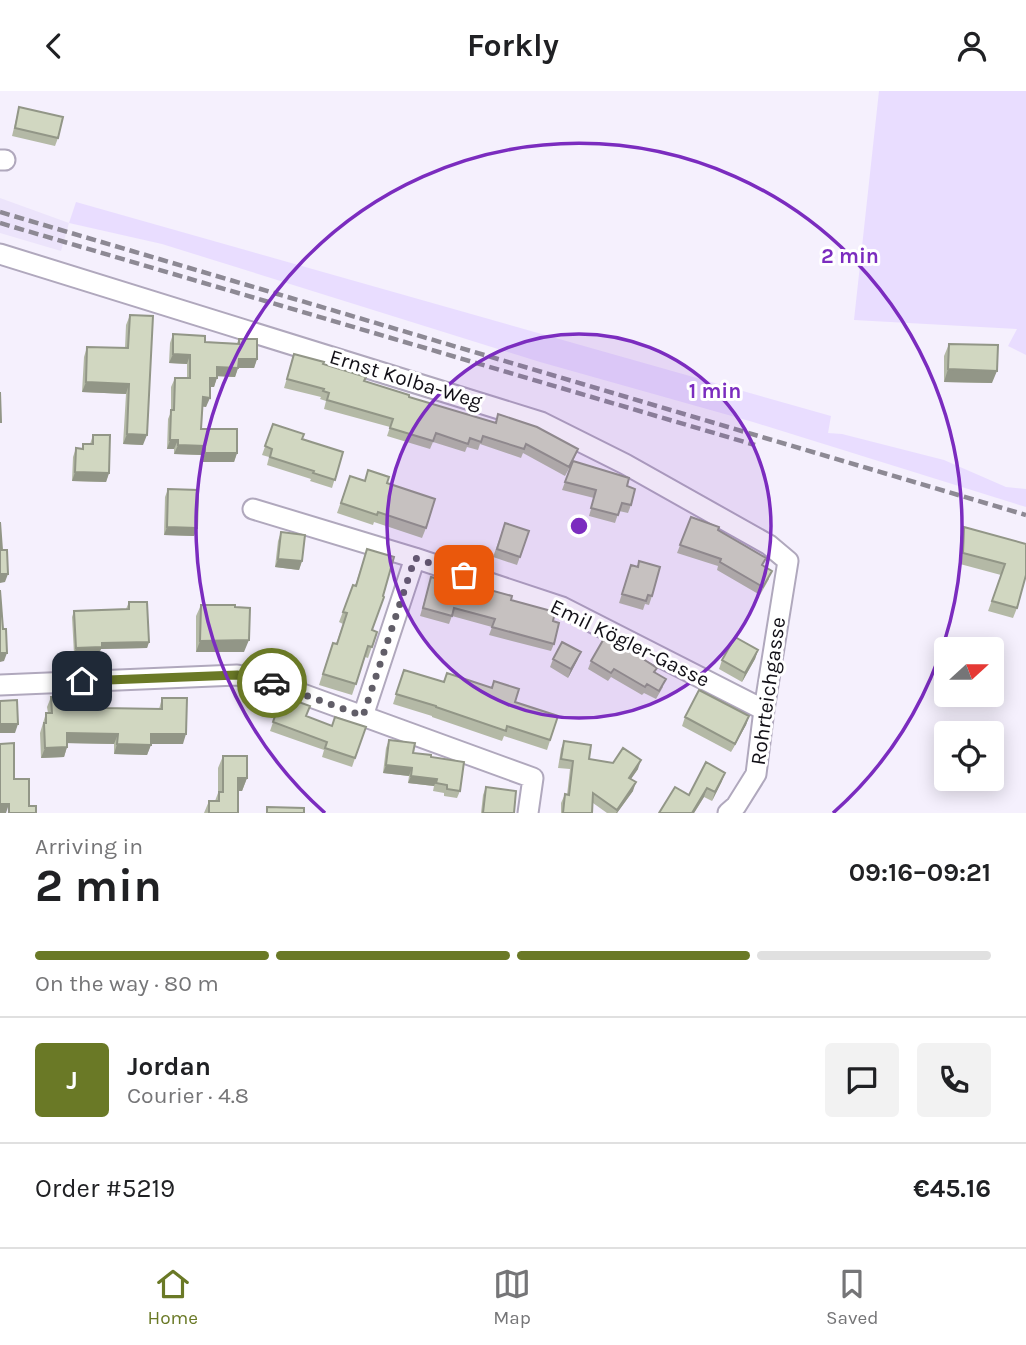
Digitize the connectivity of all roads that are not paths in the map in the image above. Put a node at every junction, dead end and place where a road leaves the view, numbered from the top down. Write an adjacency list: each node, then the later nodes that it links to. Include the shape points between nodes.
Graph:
1 (0, 254): 4 (street, Ernst Kolba-Weg, via 541,422 757,538)
2 (253, 509): 3 (street, Emil Kögler-Gasse)
3 (415, 558): 6 (street, Emil Kögler-Gasse, via 562,607); 7 (street)
4 (788, 561): 6 (street, Rohrteichgasse)
5 (0, 685): 7 (street, via 237,675)
6 (764, 710): 9 (street, Rohrteichgasse, via 756,774)
7 (363, 716): 8 (street, via 533,778)
8 (528, 813)
9 (728, 813)

